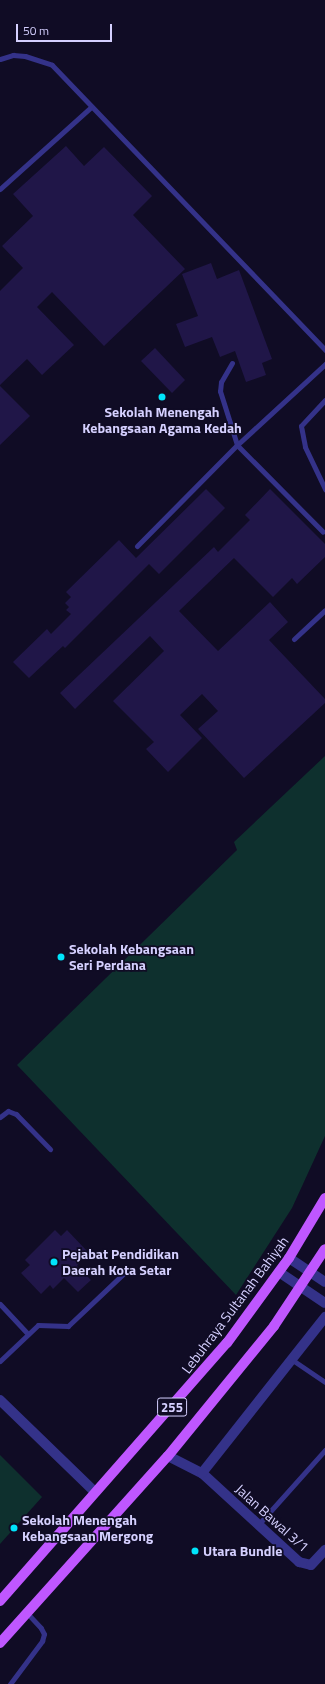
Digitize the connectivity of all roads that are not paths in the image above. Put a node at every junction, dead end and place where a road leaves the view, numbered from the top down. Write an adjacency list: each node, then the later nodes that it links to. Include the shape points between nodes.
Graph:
1 (0, 60): 2 (lane, via 13,55 52,64)
2 (91, 107): 3 (lane); 4 (lane)
3 (0, 189)
4 (325, 350)
5 (232, 363): 8 (lane, via 221,382 220,391)
6 (325, 364): 8 (lane)
7 (325, 400): 9 (lane, via 301,426 305,447)
8 (237, 446): 10 (lane); 11 (lane)
9 (325, 489)
10 (323, 532)
11 (137, 546)
12 (325, 610): 13 (lane)
13 (294, 638)
14 (0, 1117): 15 (lane, via 8,1111 16,1114)
15 (50, 1149)
16 (325, 1198): 18 (main road, Lebuhraya Sultanah Bahiyah / 255)
17 (325, 1249): 20 (main road, 255)
18 (289, 1258): 19 (main road, Lebuhraya Sultanah Bahiyah / 255); 20 (street)
19 (279, 1272): 23 (street); 35 (main road, Lebuhraya Sultanah Bahiyah / 255, via 196,1381)
20 (311, 1273): 22 (street); 23 (main road, 255)
21 (124, 1274): 27 (lane, via 68,1326 42,1324)
22 (325, 1282)
23 (301, 1287): 24 (street); 33 (main road, 255, via 274,1326)
24 (325, 1303)
25 (0, 1304): 27 (lane)
26 (324, 1321): 28 (street)
27 (28, 1334): 29 (lane)
28 (291, 1359): 30 (lane); 34 (street)
29 (0, 1361)
30 (325, 1382)
31 (0, 1400): 35 (street)
32 (325, 1450): 36 (lane)
33 (168, 1456): 34 (street, Jalan Bawal 3/1); 39 (main road, 255)
34 (202, 1473): 36 (street, Jalan Bawal 3/1)
35 (95, 1492): 38 (main road, Lebuhraya Sultanah Bahiyah / 255)
36 (258, 1525): 37 (street, Jalan Bawal 3/1, via 304,1565 311,1565 317,1561)
37 (325, 1550)
38 (0, 1601)
39 (27, 1613): 40 (main road, 255); 41 (lane, via 44,1634 42,1641)
40 (0, 1643)
41 (10, 1684)

